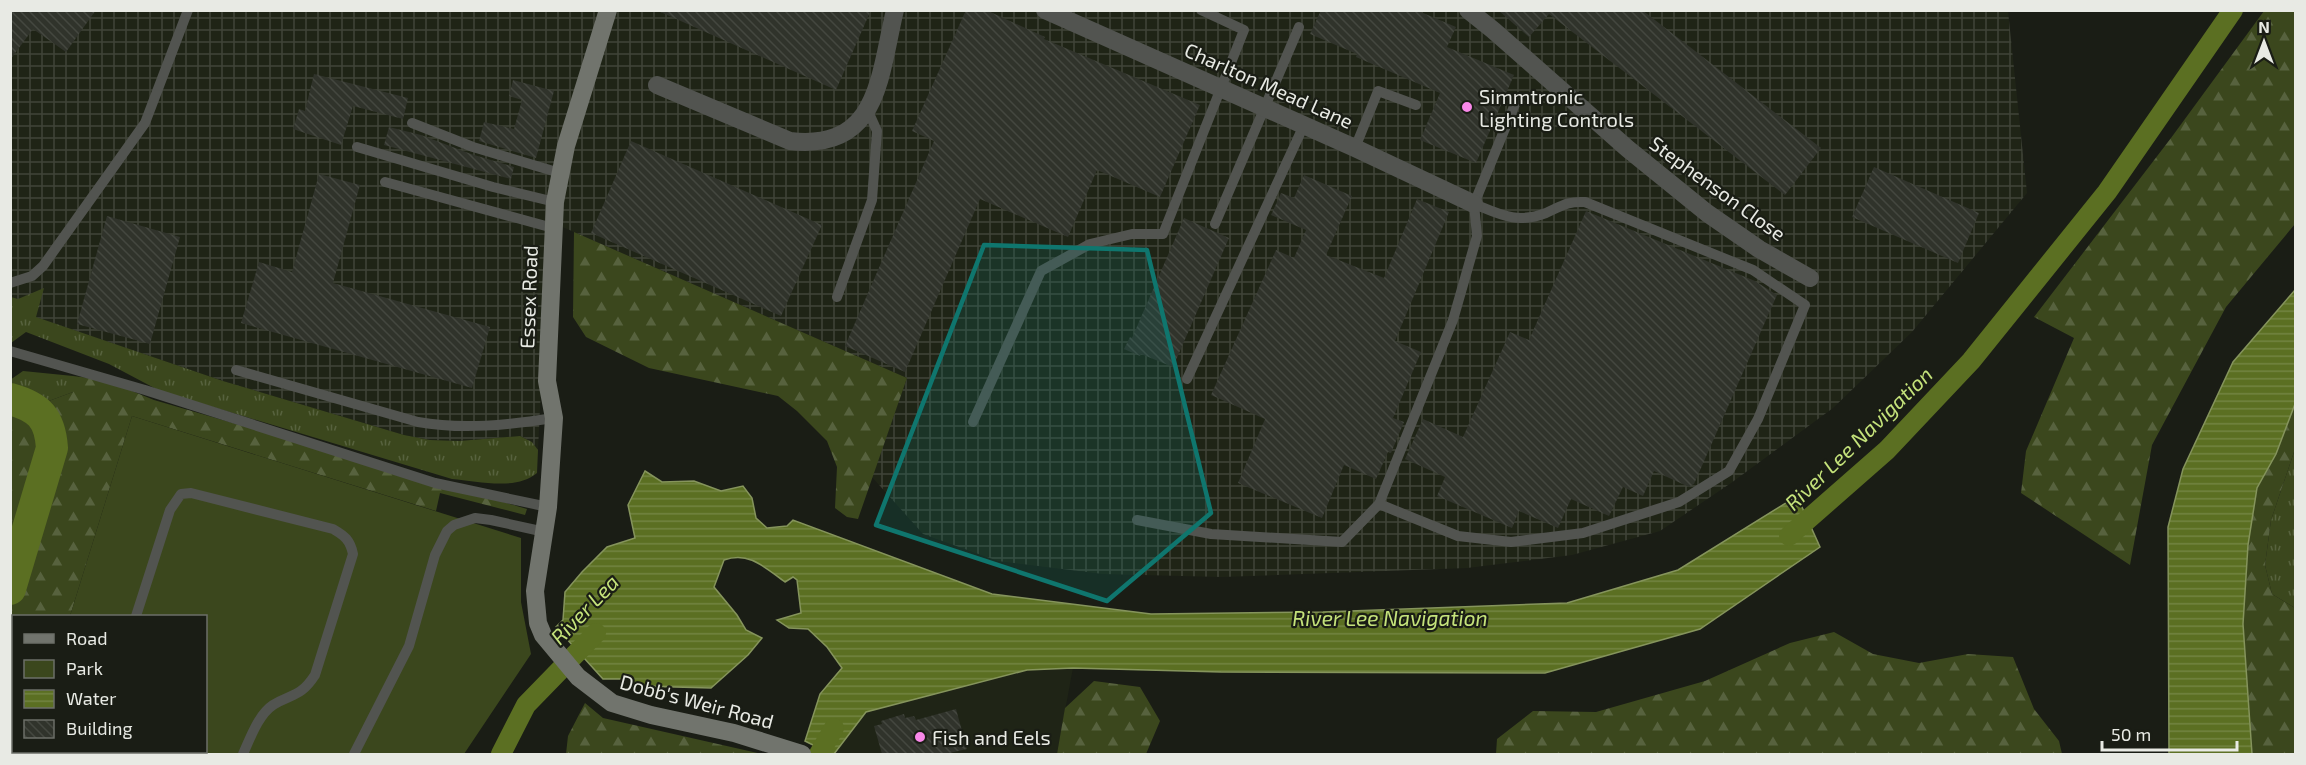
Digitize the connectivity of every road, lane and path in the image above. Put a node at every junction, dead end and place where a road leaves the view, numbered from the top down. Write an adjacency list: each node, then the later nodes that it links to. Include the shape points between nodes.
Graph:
1 (188, 10): 25 (lane, via 144,123 44,266 32,276)
2 (608, 10): 18 (street, Essex Road)
3 (895, 10): 13 (street)
4 (1045, 10): 9 (street, Charlton Mead Lane)
5 (1201, 10): 9 (lane, via 1244,30)
6 (1467, 10): 24 (street, Stephenson Close, via 1707,213)
7 (1299, 27): 12 (lane)
8 (657, 85): 13 (street, via 790,141 812,144 836,139)
9 (1220, 88): 12 (street, Charlton Mead Lane); 31 (lane, via 1163,234 1132,234 1090,244 1041,271)
10 (1515, 104): 21 (lane)
11 (1416, 105): 17 (lane, via 1378,91)
12 (1265, 108): 15 (street, Charlton Mead Lane); 22 (lane)
13 (868, 111): 26 (lane, via 877,131 872,200)
14 (412, 123): 18 (lane, via 473,147)
15 (1304, 125): 17 (street, Charlton Mead Lane); 29 (lane)
16 (357, 147): 20 (lane)
17 (1355, 148): 21 (street, Charlton Mead Lane)
18 (560, 172): 20 (street, Essex Road)
19 (385, 182): 23 (lane)
20 (555, 202): 23 (street, Essex Road)
21 (1474, 204): 32 (lane, via 1477,236 1453,320); 32 (lane, via 1506,218 1525,219 1570,201 1585,201 1753,270 1805,305 1758,419 1729,471 1679,502 1583,533 1511,542 1458,536)
22 (1215, 224)
23 (553, 228): 30 (street, Essex Road, via 548,381)
24 (1810, 278)
25 (10, 283)
26 (837, 297)
27 (10, 351): 33 (lane, via 435,483)
28 (237, 370): 30 (lane, via 447,427)
29 (1187, 379)
30 (554, 418): 33 (street, Essex Road)
31 (973, 422)
32 (1379, 504): 34 (lane, via 1341,542 1211,534)
33 (548, 507): 35 (street, Essex Road)
34 (1137, 520)
35 (544, 532): 36 (street, Essex Road); 39 (lane, via 475,518 447,531 435,555 409,646)
36 (535, 591): 40 (street, Dobb's Weir Road, via 536,614 543,635 578,677 612,703)
37 (136, 615): 38 (lane, via 170,510 181,494 191,493 333,529 345,536 353,554 315,675 297,695 272,706)
38 (243, 754)
39 (354, 754)
40 (801, 754)

